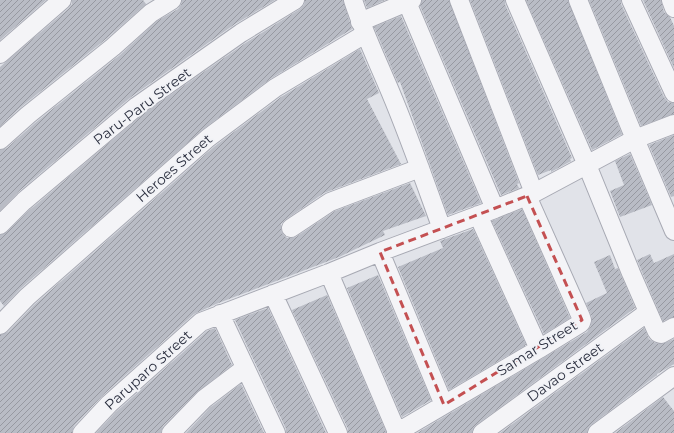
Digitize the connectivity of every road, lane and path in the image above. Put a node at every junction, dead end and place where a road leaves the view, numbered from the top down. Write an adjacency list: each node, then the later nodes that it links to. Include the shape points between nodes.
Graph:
1 (62, 0): 11 (street)
2 (172, 0): 15 (street, via 151,13)
3 (295, 0): 21 (street, Paru-Paru Street, via 241,33 137,106 24,201)
4 (353, 0): 10 (street)
5 (459, 0): 18 (street)
6 (515, 0): 16 (street)
7 (578, 0): 14 (street)
8 (631, 0): 12 (street)
9 (408, 1): 10 (street, Heroes Street); 19 (street)
10 (362, 28): 17 (street, via 390,90); 30 (street, Heroes Street, via 208,138 28,297)
11 (0, 54)
12 (674, 93)
13 (674, 124): 14 (street, Paruparo Street)
14 (635, 139): 16 (street, Paruparo Street); 24 (street)
15 (0, 140)
16 (587, 165): 18 (street, Paruparo Street); 28 (street)
17 (420, 168): 22 (street, via 330,202); 23 (street)
18 (531, 194): 19 (street, Paruparo Street); 32 (street, Samar Street, via 582,320)
19 (495, 209): 20 (street, Paruparo Street)
20 (478, 215): 23 (street, Paruparo Street); 32 (street)
21 (0, 225)
22 (291, 228)
23 (442, 229): 25 (street, Paruparo Street)
24 (674, 231)
25 (380, 252): 26 (street, Paruparo Street); 35 (street)
26 (330, 274): 27 (street, Paruparo Street); 40 (street)
27 (274, 294): 29 (street, Paruparo Street); 39 (street)
28 (648, 312): 31 (street, via 658,333); 41 (street, Davao Street)
29 (220, 314): 33 (street); 37 (street, Paruparo Street, via 201,322 109,404)
30 (0, 325)
31 (674, 327)
32 (539, 349): 35 (street, Samar Street)
33 (245, 368): 36 (street); 38 (street, via 204,399)
34 (674, 376): 42 (street)
35 (444, 405): 40 (street, Samar Street)
36 (270, 431)
37 (82, 433)
38 (171, 433)
39 (338, 433)
40 (397, 433)
41 (482, 433)
42 (597, 433)

